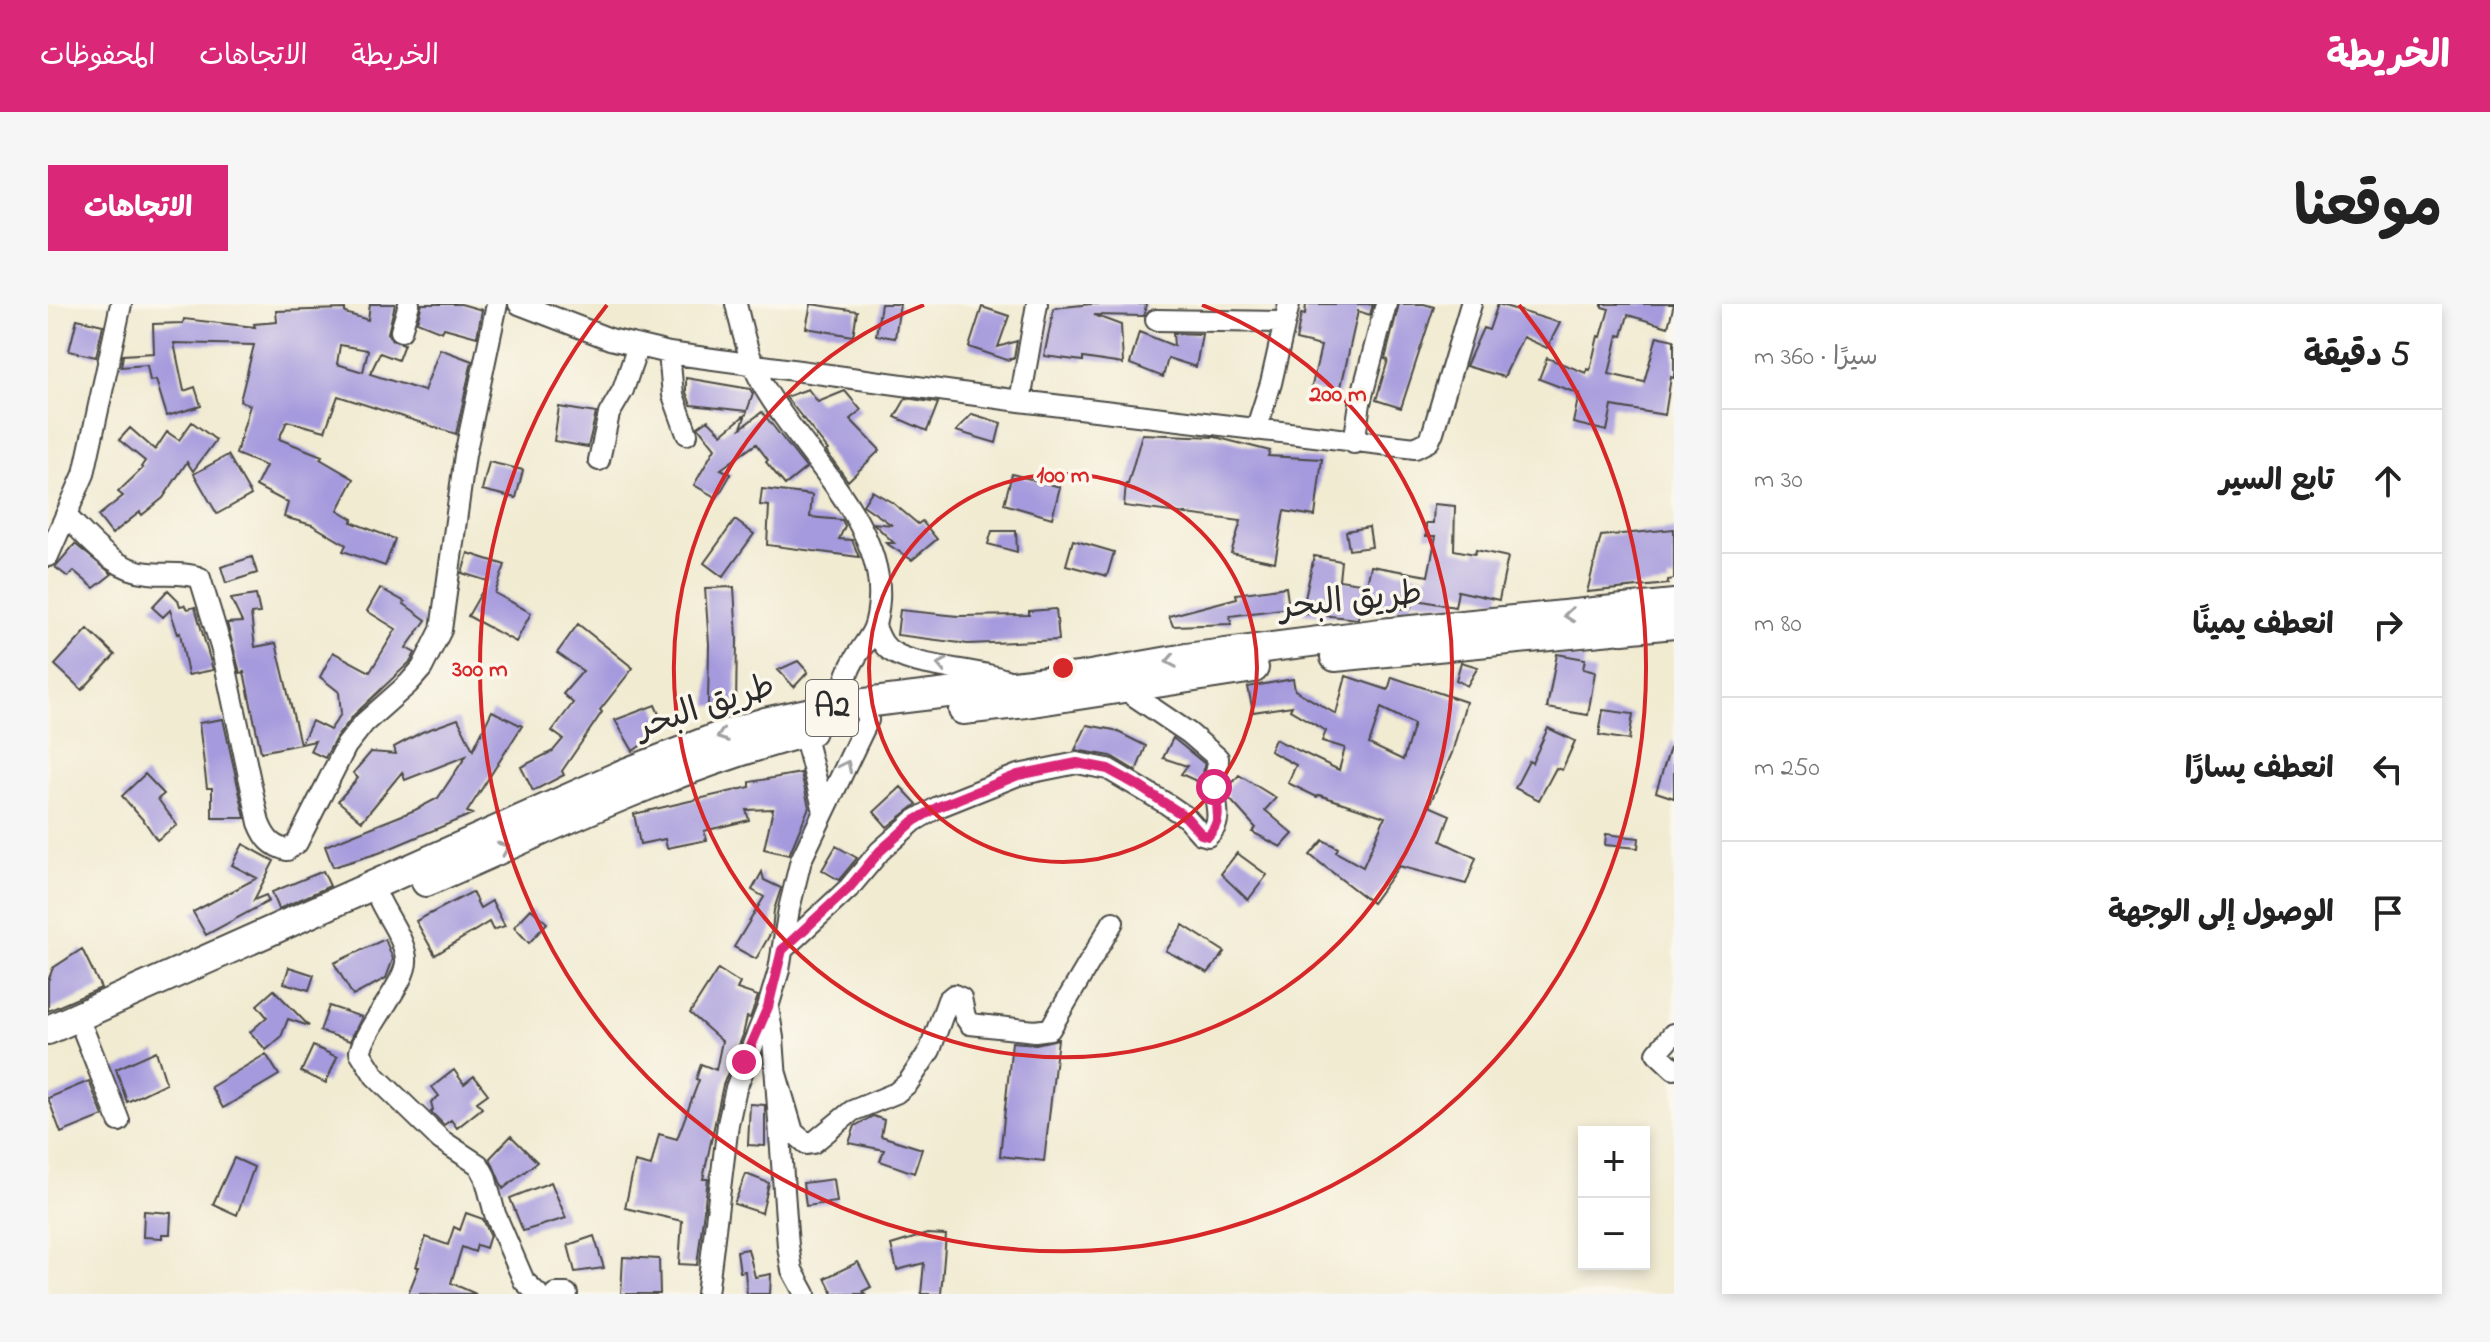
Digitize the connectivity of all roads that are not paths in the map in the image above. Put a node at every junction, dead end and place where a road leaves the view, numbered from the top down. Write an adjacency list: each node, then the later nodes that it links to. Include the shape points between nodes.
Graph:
1 (121, 304): 20 (street, via 84,474)
2 (409, 304): 11 (street)
3 (497, 304): 20 (street, via 465,455 441,630 422,668 346,746 297,843 287,850 264,838 259,823 222,650 200,578 122,567)
4 (519, 304): 12 (street)
5 (736, 304): 14 (street)
6 (1037, 304): 15 (street)
7 (1386, 304): 18 (street)
8 (1471, 304): 18 (street, via 1429,441 1415,448)
9 (1286, 313): 10 (street); 16 (street)
10 (1156, 320)
11 (401, 331)
12 (638, 346): 13 (street); 19 (street, via 609,414)
13 (669, 353): 14 (street); 17 (street, via 673,395)
14 (754, 366): 15 (street); 24 (street, via 864,535 880,580)
15 (1020, 401): 16 (street)
16 (1256, 430): 18 (street)
17 (687, 434)
18 (1354, 443)
19 (599, 460)
20 (66, 516): 21 (street)
21 (48, 556)
22 (1674, 604): 25 (highway, طريق البحر / A2, one-way to 25)
23 (1674, 624): 25 (highway, طريق البحر / A2)
24 (876, 629): 27 (street, one-way to 24, via 905,658 891,652); 29 (street, via 852,665)
25 (1413, 640): 26 (highway, طريق البحر / A2)
26 (1260, 658): 27 (highway, طريق البحر / A2, one-way to 27, via 1186,658); 28 (highway, طريق البحر / A2)
27 (1017, 684): 29 (highway, طريق البحر / A2)
28 (1124, 689): 30 (highway, طريق البحر / A2); 35 (street, via 1218,758 1214,787 1219,816 1208,836 1108,769 1077,763 1018,775 914,821)
29 (840, 706): 37 (highway, طريق البحر / A2, one-way to 37, via 723,735 625,773)
30 (868, 720): 31 (highway, طريق البحر / A2); 32 (street, one-way to 30)
31 (804, 733): 32 (street); 33 (highway, طريق البحر / A2, one-way to 31, via 647,785)
32 (824, 811): 35 (street, via 801,860)
33 (380, 901): 38 (highway, طريق البحر / A2); 44 (street, via 405,952 405,971 360,1052 375,1076 441,1140 479,1165 524,1281)
34 (1113, 922): 42 (street, via 1050,1029 970,1024 961,998 954,995 930,1050 908,1083 852,1111 813,1143 793,1132)
35 (782, 950): 36 (street)
36 (768, 1007): 42 (street); 47 (street, via 744,1062 728,1124)
37 (48, 1030)
38 (84, 1032): 40 (highway, طريق البحر / A2); 43 (street)
39 (1673, 1034): 41 (street, via 1657,1053)
40 (48, 1048)
41 (1674, 1069)
42 (776, 1074): 48 (street, via 788,1246 792,1270)
43 (119, 1121)
44 (538, 1294)
45 (555, 1294): 46 (street)
46 (567, 1294)
47 (707, 1294)
48 (805, 1294)

